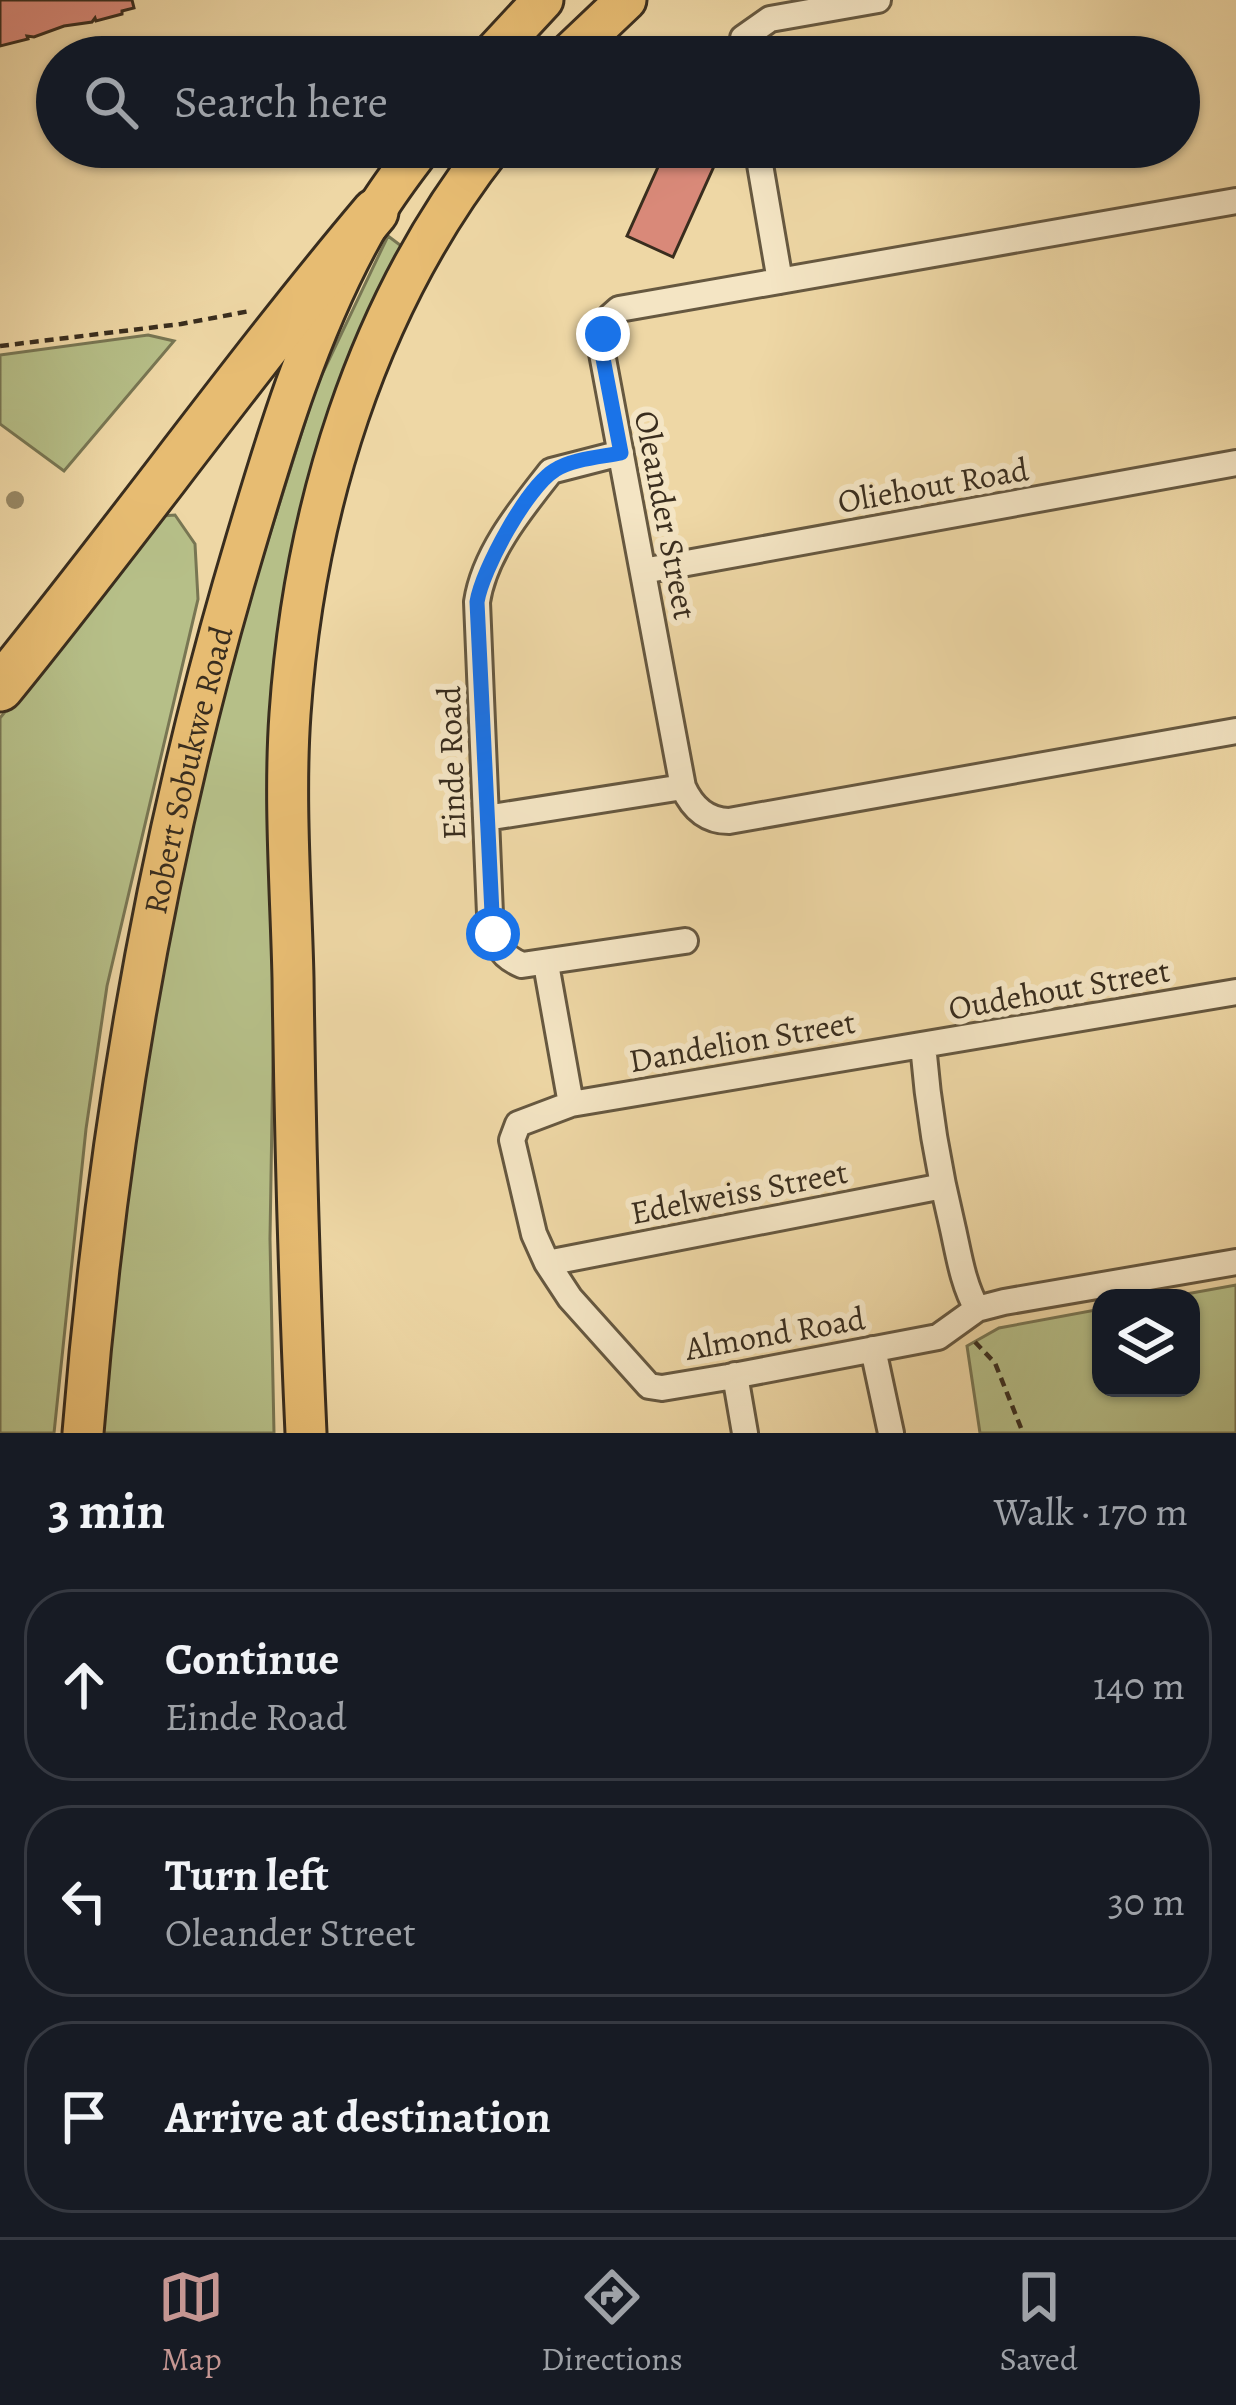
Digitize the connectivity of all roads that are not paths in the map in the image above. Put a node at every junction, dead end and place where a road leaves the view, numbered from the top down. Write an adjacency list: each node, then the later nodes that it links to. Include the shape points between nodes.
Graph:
1 (543, 0): 4 (main road)
2 (626, 0): 5 (main road)
3 (878, 0): 6 (street, via 770,20)
4 (510, 36)
5 (588, 36)
6 (745, 36)
7 (406, 168): 11 (main road, Robert Sobukwe Road)
8 (476, 168): 33 (main road, via 436,225 358,388 318,516 302,606 290,743)
9 (761, 168): 12 (street)
10 (1236, 200): 12 (street, Oleander Street)
11 (375, 212): 16 (highway); 32 (main road, Robert Sobukwe Road, via 304,364 184,769 124,1070)
12 (780, 281): 13 (street, Oleander Street, via 610,316 601,348)
13 (621, 453): 15 (street, Oleander Street); 19 (street, Einde Road, via 551,471 480,583)
14 (1236, 463): 15 (street, Oliehout Road)
15 (643, 572): 18 (street, Oleander Street)
16 (0, 688)
17 (1236, 731): 18 (street, via 729,821 702,813)
18 (683, 787): 19 (street)
19 (486, 818): 21 (street, Einde Road, via 498,948 522,965)
20 (685, 940): 21 (street)
21 (546, 964): 24 (street)
22 (1236, 992): 23 (street, Oudehout Street)
23 (923, 1045): 24 (street, Dandelion Street); 26 (street, Oudehout Street)
24 (572, 1104): 25 (street, Dandelion Street, via 518,1124)
25 (512, 1140): 28 (street, Almond Road)
26 (943, 1186): 28 (street, Edelweiss Street); 29 (street, Oudehout Street)
27 (1236, 1262): 29 (street)
28 (547, 1263): 31 (street, Almond Road, via 649,1386)
29 (968, 1317): 30 (street, Almond Road, via 938,1337)
30 (873, 1349): 31 (street, Almond Road); 35 (street)
31 (735, 1375): 34 (street)
32 (83, 1433)
33 (306, 1433)
34 (745, 1433)
35 (891, 1433)

